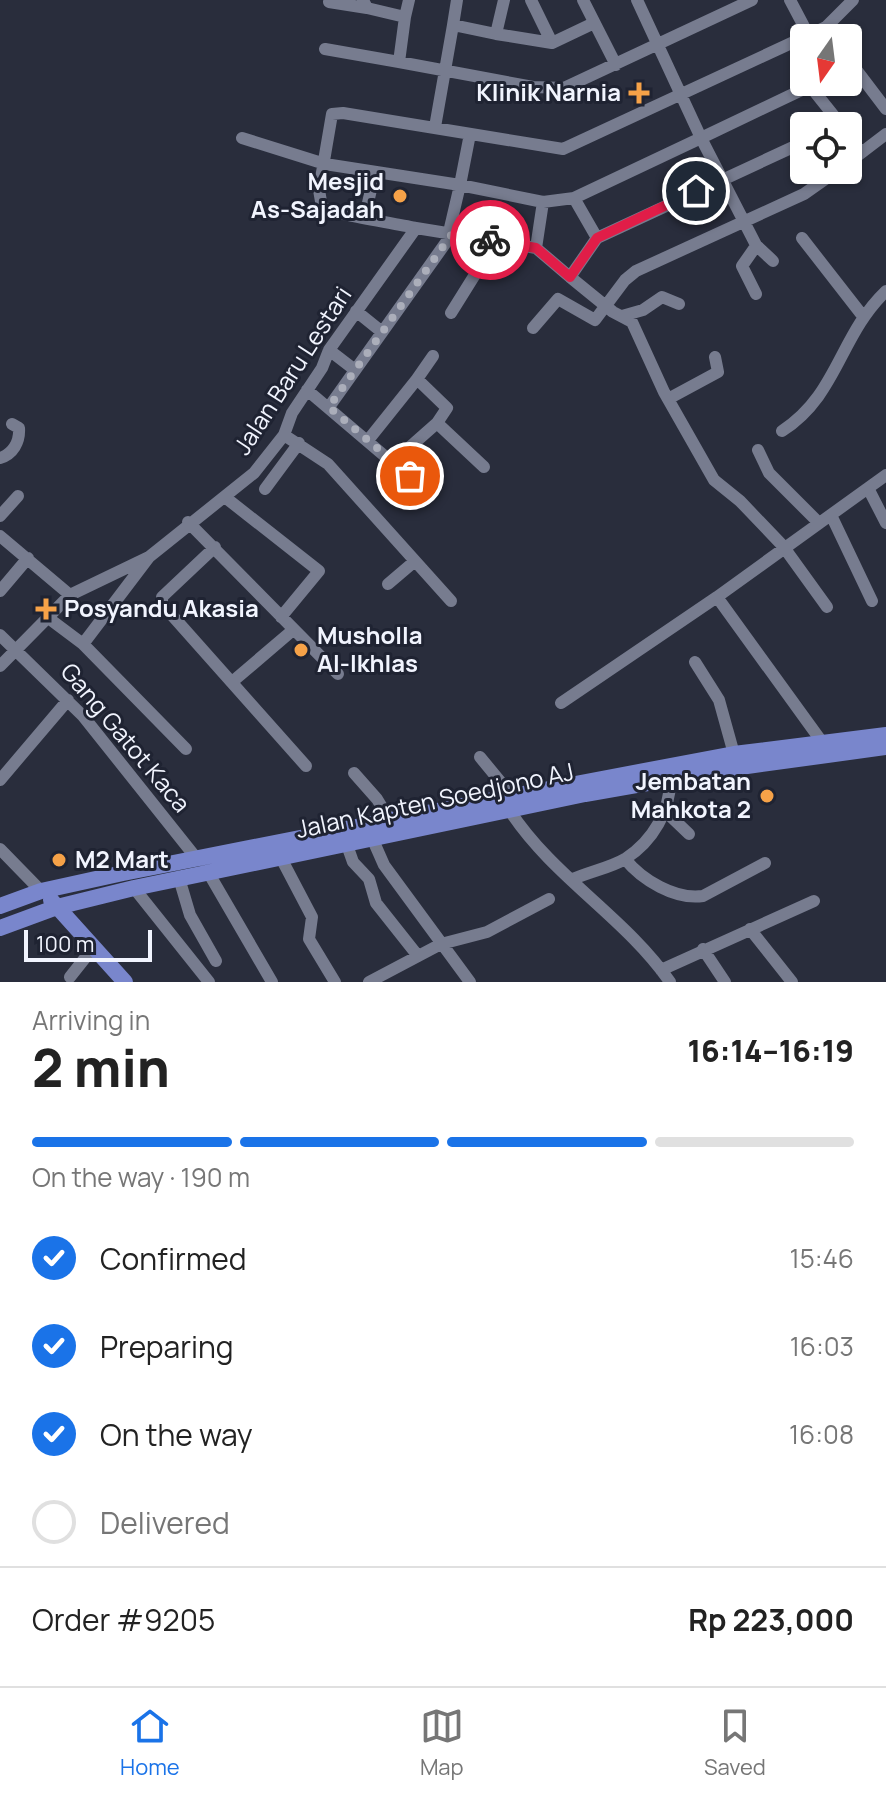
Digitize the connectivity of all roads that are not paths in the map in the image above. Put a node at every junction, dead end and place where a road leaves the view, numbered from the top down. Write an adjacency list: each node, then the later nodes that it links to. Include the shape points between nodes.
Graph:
1 (409, 0): 12 (street)
2 (457, 0): 16 (street)
3 (504, 0): 17 (street)
4 (531, 0): 19 (street)
5 (583, 0): 13 (street)
6 (638, 0): 20 (street)
7 (790, 0): 14 (street)
8 (853, 0): 15 (street)
9 (329, 2): 11 (street)
10 (744, 2): 20 (street)
11 (365, 4): 12 (street)
12 (405, 17): 22 (street)
13 (594, 23): 19 (street); 23 (street)
14 (803, 24)
15 (836, 24)
16 (453, 25): 17 (street); 24 (street)
17 (496, 34): 19 (street)
18 (790, 42): 26 (street)
19 (552, 43)
20 (658, 46): 23 (street); 26 (street)
21 (325, 49): 22 (street)
22 (399, 62): 24 (street)
23 (616, 65): 24 (street, via 556,89)
24 (443, 71): 29 (street)
25 (862, 77): 27 (street)
26 (680, 94): 30 (street, via 563,149); 33 (street)
27 (886, 109)
28 (831, 112): 33 (street, via 810,86)
29 (435, 127): 30 (street); 36 (street, via 335,113)
30 (470, 134): 40 (street)
31 (886, 134): 35 (street)
32 (242, 138): 36 (street)
33 (701, 138): 38 (street); 41 (street)
34 (790, 148): 38 (street)
35 (862, 152)
36 (325, 164): 37 (street); 43 (street, via 319,190 322,207)
37 (375, 172): 40 (street); 43 (street)
38 (721, 180): 44 (street); 47 (street)
39 (818, 184): 44 (street)
40 (460, 185): 42 (street); 46 (street)
41 (574, 198): 42 (street); 47 (street)
42 (543, 202): 51 (street)
43 (365, 216): 45 (street)
44 (743, 222): 50 (street); 56 (street, via 636,271)
45 (416, 228): 46 (street); 58 (street, Jalan Baru Lestari)
46 (451, 233): 49 (street); 63 (street)
47 (597, 238): 53 (street)
48 (802, 238): 60 (street)
49 (496, 241): 51 (street); 59 (street)
50 (756, 246): 52 (street); 55 (street, via 742,265)
51 (536, 248): 53 (street)
52 (773, 261)
53 (570, 277): 56 (street)
54 (886, 291): 60 (street)
55 (756, 294)
56 (605, 304): 61 (street); 62 (street, via 592,321 558,299)
57 (679, 304): 61 (street, via 662,297)
58 (356, 311): 63 (street); 64 (street, Jalan Baru Lestari)
59 (451, 313)
60 (862, 315): 74 (street, via 817,402)
61 (622, 316): 70 (street, via 632,322)
62 (533, 328)
63 (382, 332): 67 (street)
64 (329, 350): 67 (street); 69 (street, Jalan Baru Lestari)
65 (433, 356): 68 (street)
66 (715, 357): 70 (street, via 718,372)
67 (355, 370): 71 (street)
68 (417, 379): 72 (street, via 447,408); 76 (street)
69 (307, 390): 71 (street); 75 (street, Jalan Baru Lestari)
70 (668, 399): 94 (street, via 714,480)
71 (329, 407): 76 (street)
72 (437, 423): 80 (street); 81 (street)
73 (12, 424): 79 (street, via 19,428 17,441)
74 (782, 431)
75 (284, 435): 77 (street); 87 (street, Jalan Baru Lestari)
76 (369, 439): 80 (street)
77 (299, 443): 84 (street); 98 (street, via 328,464)
78 (758, 450): 91 (street, via 769,473)
79 (0, 458)
80 (394, 461): 85 (street)
81 (484, 467)
82 (886, 476): 83 (street)
83 (868, 488): 88 (street); 92 (street)
84 (265, 489)
85 (427, 492)
86 (18, 496): 89 (street)
87 (226, 498): 90 (street, Jalan Baru Lestari); 107 (street, via 319,571)
88 (831, 515): 91 (street); 104 (street)
89 (0, 516)
90 (188, 522): 95 (street); 96 (street, Jalan Baru Lestari)
91 (819, 523): 94 (street)
92 (886, 523)
93 (0, 536): 97 (street)
94 (783, 546): 102 (street); 105 (street)
95 (215, 547): 107 (street); 115 (street, via 161,600)
96 (149, 557): 101 (street, Jalan Baru Lestari); 110 (street)
97 (28, 558): 100 (street); 101 (street)
98 (415, 561): 99 (street); 103 (street)
99 (388, 584)
100 (0, 591)
101 (70, 595): 106 (street, Jalan Baru Lestari)
102 (717, 597): 117 (street); 119 (street)
103 (451, 601)
104 (872, 601)
105 (827, 607)
106 (47, 617): 110 (street); 111 (street, Jalan Baru Lestari)
107 (281, 617): 108 (street)
108 (293, 630): 114 (street); 115 (street)
109 (0, 635): 111 (street, Gang Gatot Kaca)
110 (83, 644): 121 (street)
111 (16, 649): 113 (street, Jalan Baru Lestari); 116 (street, Gang Gatot Kaca)
112 (695, 662): 122 (street, via 719,700)
113 (0, 666)
114 (338, 674)
115 (232, 682): 124 (street)
116 (68, 700): 127 (street); 138 (street, Gang Gatot Kaca)
117 (561, 703)
118 (886, 735): 119 (main road, Jalan Kapten Soedjono AJ)
119 (822, 742): 122 (main road, Jalan Kapten Soedjono AJ)
120 (886, 747): 126 (main road, Jalan Kapten Soedjono AJ)
121 (186, 749)
122 (734, 754): 128 (main road, Jalan Kapten Soedjono AJ)
123 (480, 757): 128 (street)
124 (306, 766)
125 (354, 773): 130 (street)
126 (670, 778): 128 (main road, Jalan Kapten Soedjono AJ); 129 (street)
127 (0, 780)
128 (521, 802): 130 (main road, Jalan Kapten Soedjono AJ); 132 (main road, Jalan Kapten Soedjono AJ); 140 (street)
129 (666, 812): 131 (street); 136 (street)
130 (391, 822): 138 (main road, Jalan Kapten Soedjono AJ)
131 (689, 834)
132 (373, 840): 133 (main road, Jalan Kapten Soedjono AJ); 149 (street, via 384,865)
133 (347, 845): 135 (main road, Jalan Kapten Soedjono AJ); 152 (street, via 353,862 369,879 376,903)
134 (0, 849): 142 (street)
135 (281, 858): 138 (main road, Jalan Kapten Soedjono AJ); 159 (street, via 312,917 309,939)
136 (625, 859): 137 (street, via 653,883 693,897); 140 (street)
137 (765, 863)
138 (202, 865): 139 (main road, Jalan Kapten Soedjono AJ); 142 (main road, Jalan Kapten Soedjono AJ); 158 (street, Gang Gatot Kaca)
139 (179, 878): 141 (main road, Jalan Kapten Soedjono AJ); 153 (street, via 195,925)
140 (571, 880): 154 (street)
141 (134, 888): 146 (main road, Jalan Kapten Soedjono AJ); 157 (street)
142 (41, 891): 145 (main road, Jalan Kapten Soedjono AJ); 146 (main road)
143 (549, 899): 149 (street, via 487,932)
144 (814, 901): 148 (street)
145 (0, 906)
146 (57, 907): 147 (main road, Jalan Kapten Soedjono AJ); 150 (main road)
147 (0, 928)
148 (750, 929): 151 (street); 164 (street)
149 (441, 944): 152 (street); 161 (street)
150 (93, 948): 155 (street); 156 (main road)
151 (703, 949): 154 (street); 163 (street)
152 (418, 956): 160 (street)
153 (216, 961)
154 (661, 970): 162 (street)
155 (70, 977)
156 (125, 982)
157 (209, 982)
158 (272, 982)
159 (335, 982)
160 (369, 982)
161 (470, 982)
162 (670, 982)
163 (725, 982)
164 (792, 982)

